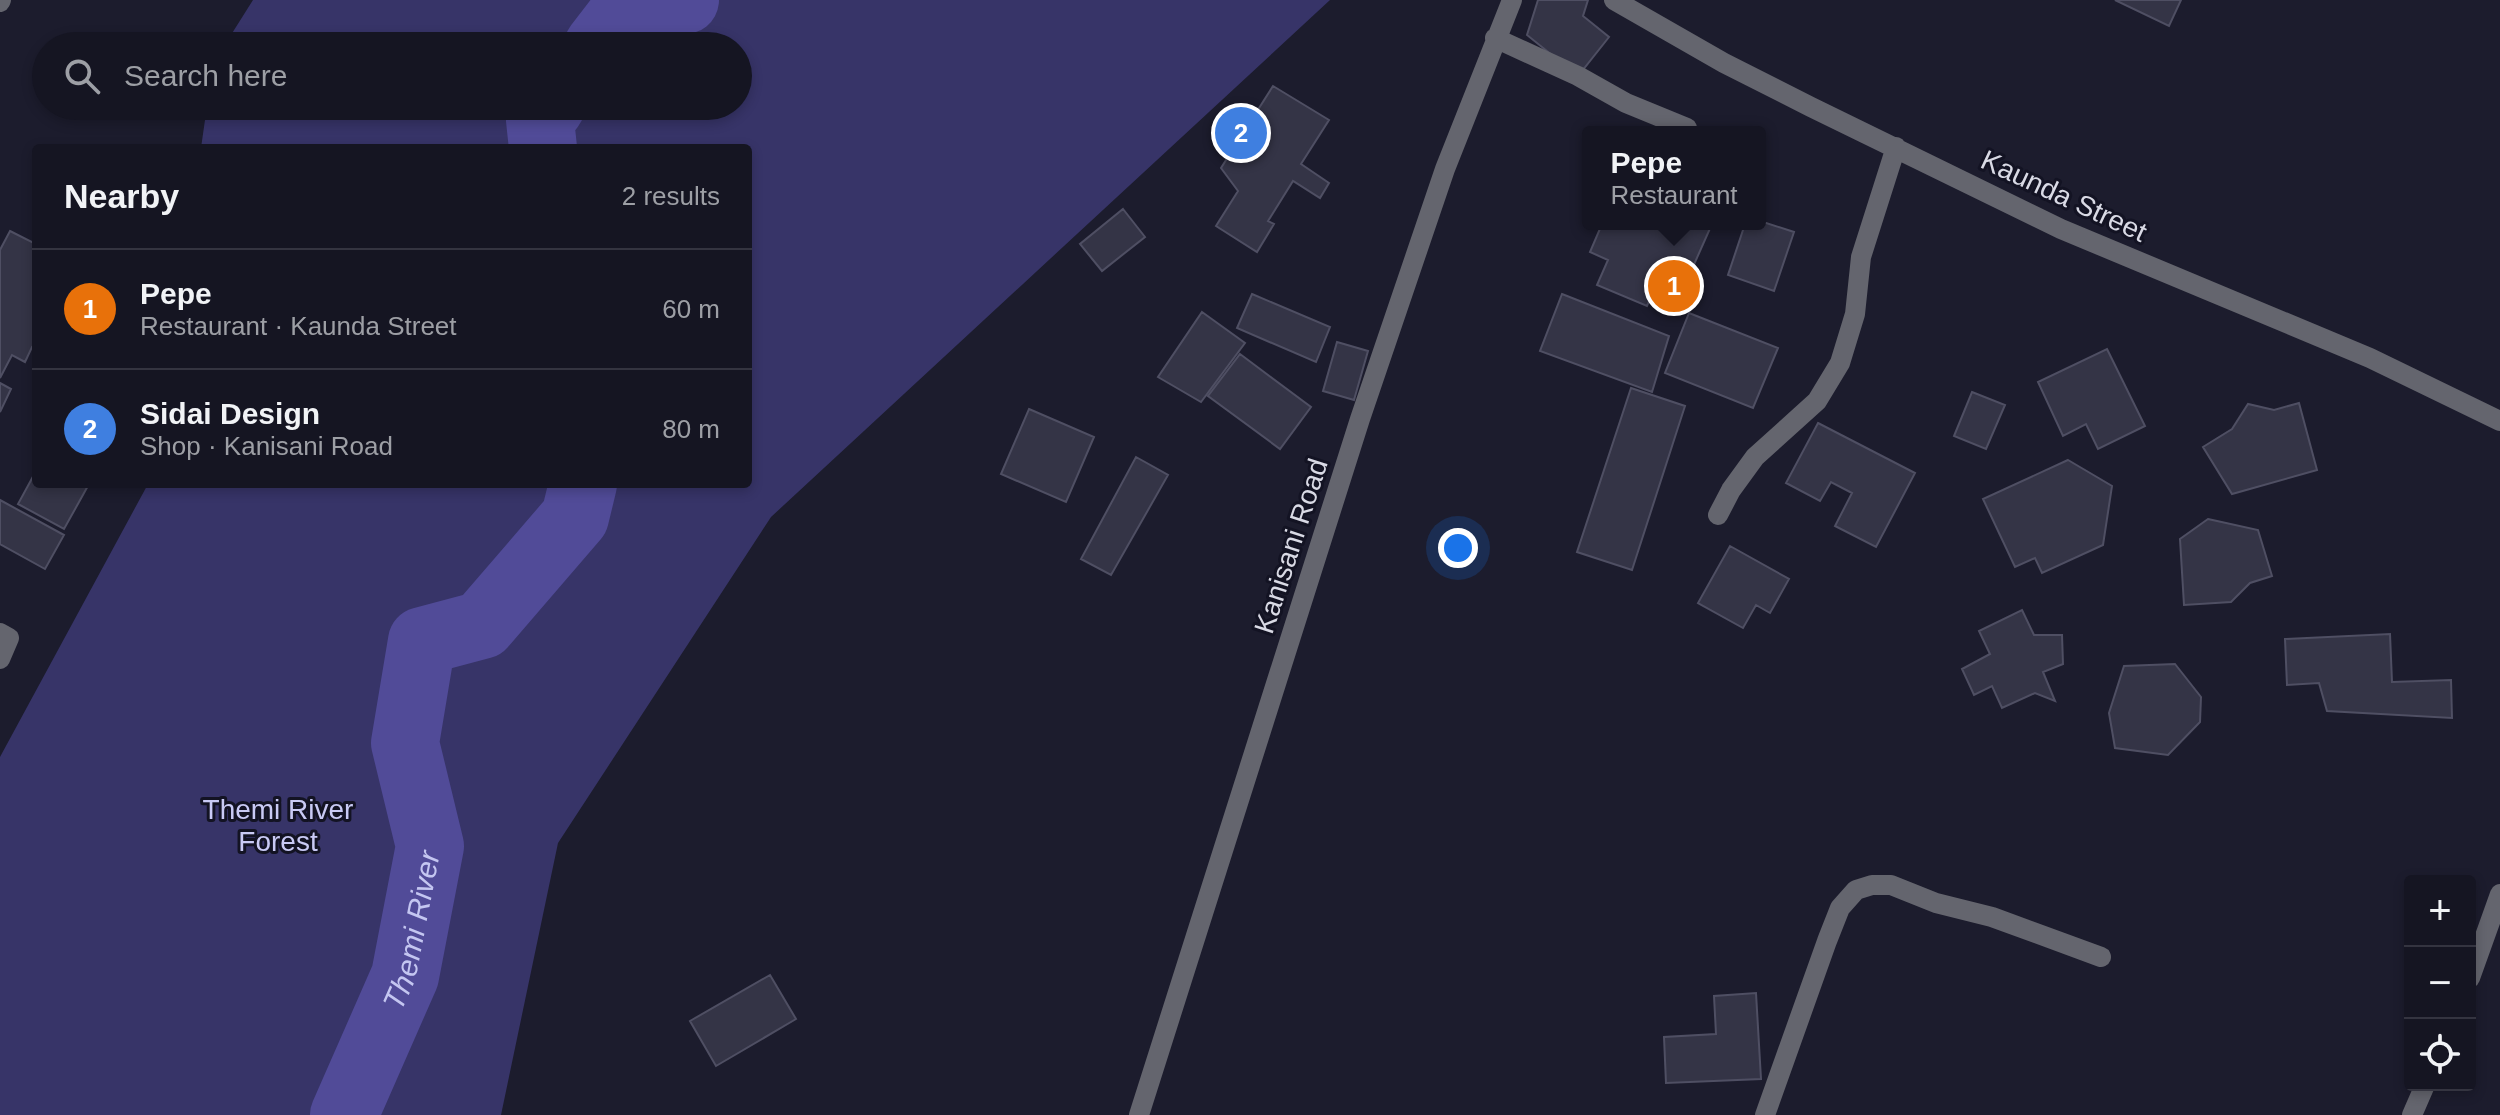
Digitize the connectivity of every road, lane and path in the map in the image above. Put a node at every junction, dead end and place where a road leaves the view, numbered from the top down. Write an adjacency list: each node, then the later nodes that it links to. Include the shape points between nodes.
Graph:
1 (1512, 0): 3 (street, Kanisani Road)
2 (1614, 0): 5 (street, Kaunda Street, via 1724,63)
3 (1495, 38): 4 (street); 14 (street, Kanisani Road, via 1360,419)
4 (1682, 126)
5 (1896, 147): 6 (street, Kaunda Street, via 2061,229 2370,358); 7 (street, via 1861,257 1855,314 1840,363 1817,401 1755,457)
6 (2500, 421)
7 (1718, 515)
8 (0, 633): 9 (street, via 9,638)
9 (0, 659)
10 (2500, 894): 12 (street)
11 (2101, 957): 15 (street, via 1891,885 1856,890 1840,908)
12 (2476, 961)
13 (2422, 1091): 16 (street)
14 (1139, 1115)
15 (1765, 1115)
16 (2412, 1115)

